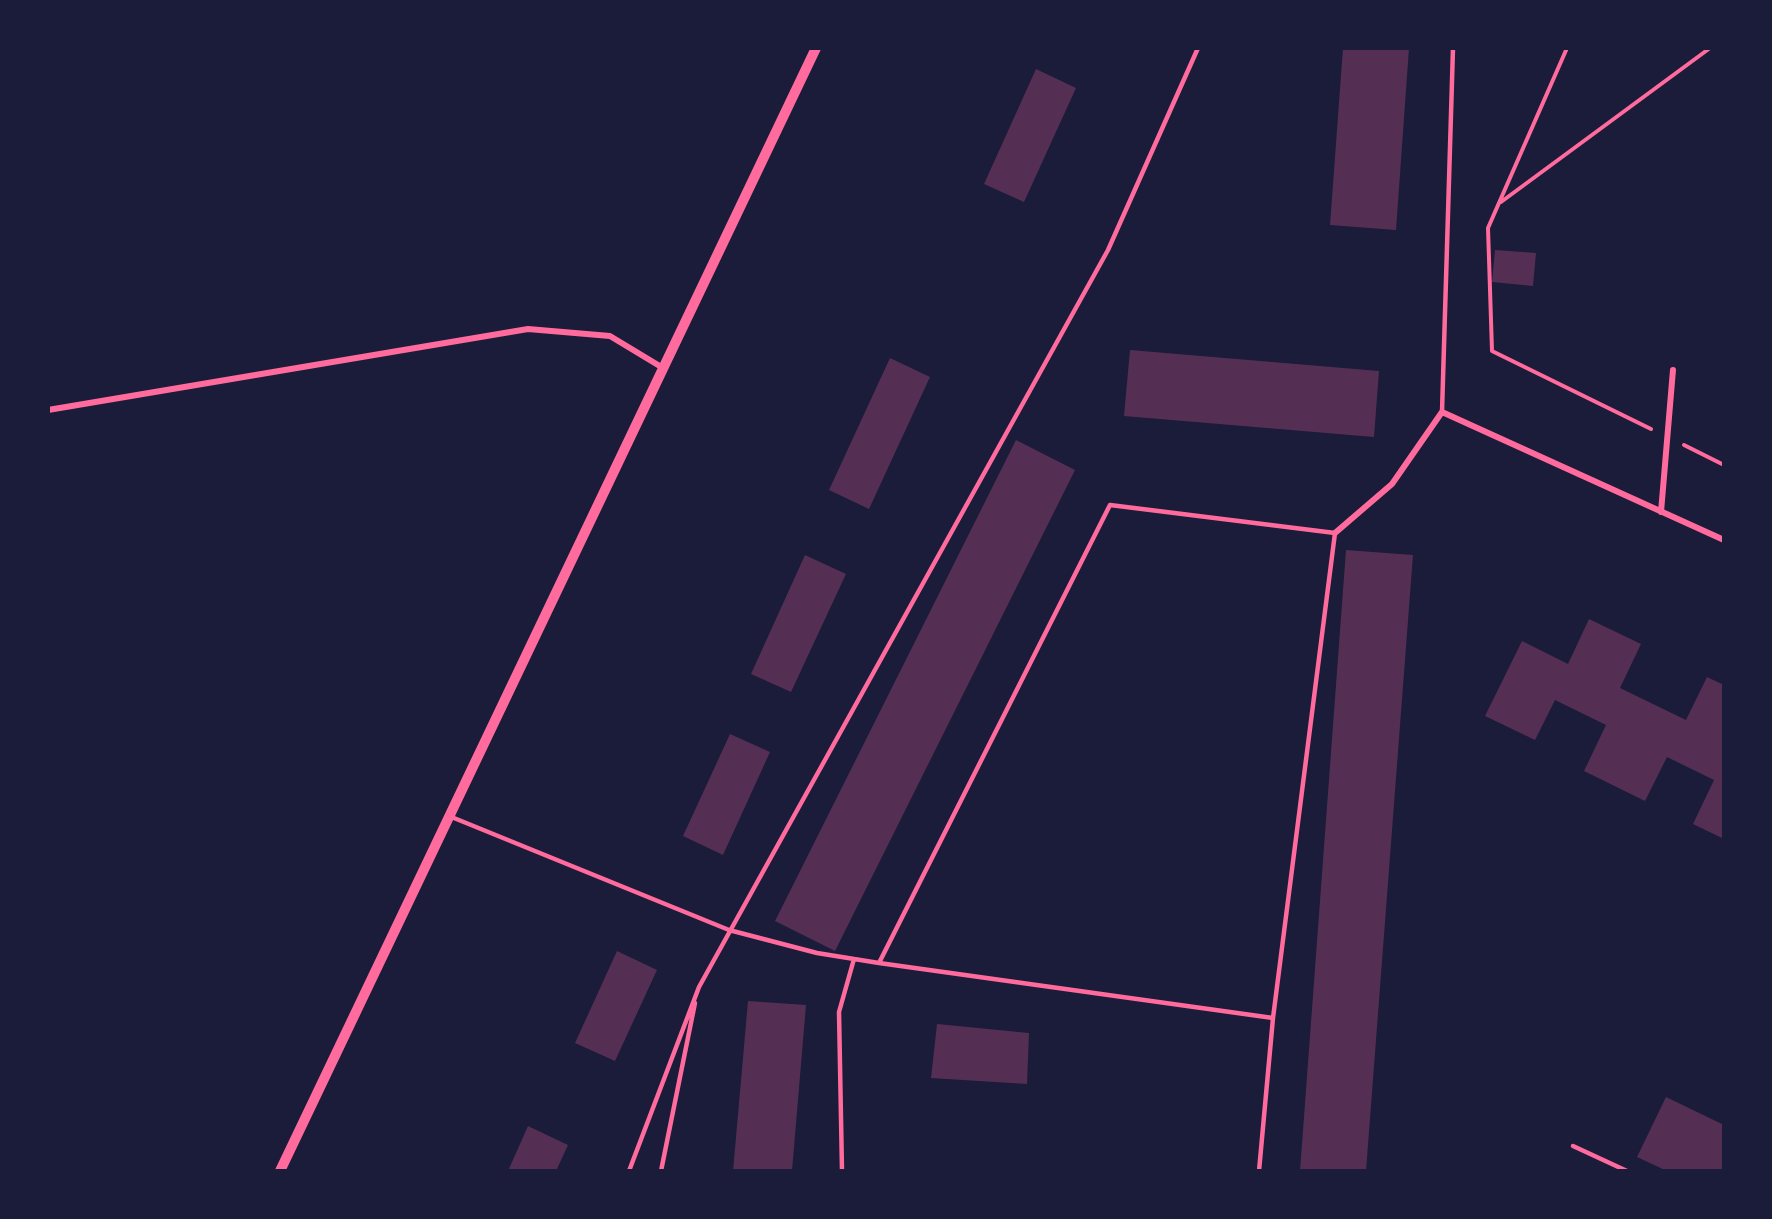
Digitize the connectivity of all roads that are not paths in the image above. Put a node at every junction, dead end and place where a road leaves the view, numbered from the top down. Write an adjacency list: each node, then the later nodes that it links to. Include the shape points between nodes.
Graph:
1 (816, 48): 4 (street)
2 (1198, 48): 12 (lane, via 1108,250)
3 (1453, 48): 7 (lane)
4 (663, 368): 6 (street, via 610,336 528,329); 11 (street)
5 (1673, 370): 8 (street)
6 (48, 410)
7 (1442, 412): 8 (street); 9 (street, via 1392,484)
8 (1661, 512): 10 (street)
9 (1335, 533): 14 (lane, via 1110,505); 16 (lane)
10 (1724, 540)
11 (449, 816): 12 (lane); 18 (street)
12 (729, 930): 13 (lane); 15 (lane)
13 (854, 959): 14 (lane); 21 (lane, via 839,1012)
14 (879, 963): 16 (lane)
15 (699, 987): 19 (lane); 20 (lane)
16 (1273, 1018): 22 (lane)
17 (1573, 1146): 23 (lane)
18 (280, 1171)
19 (629, 1171)
20 (661, 1171)
21 (842, 1171)
22 (1259, 1171)
23 (1627, 1171)

